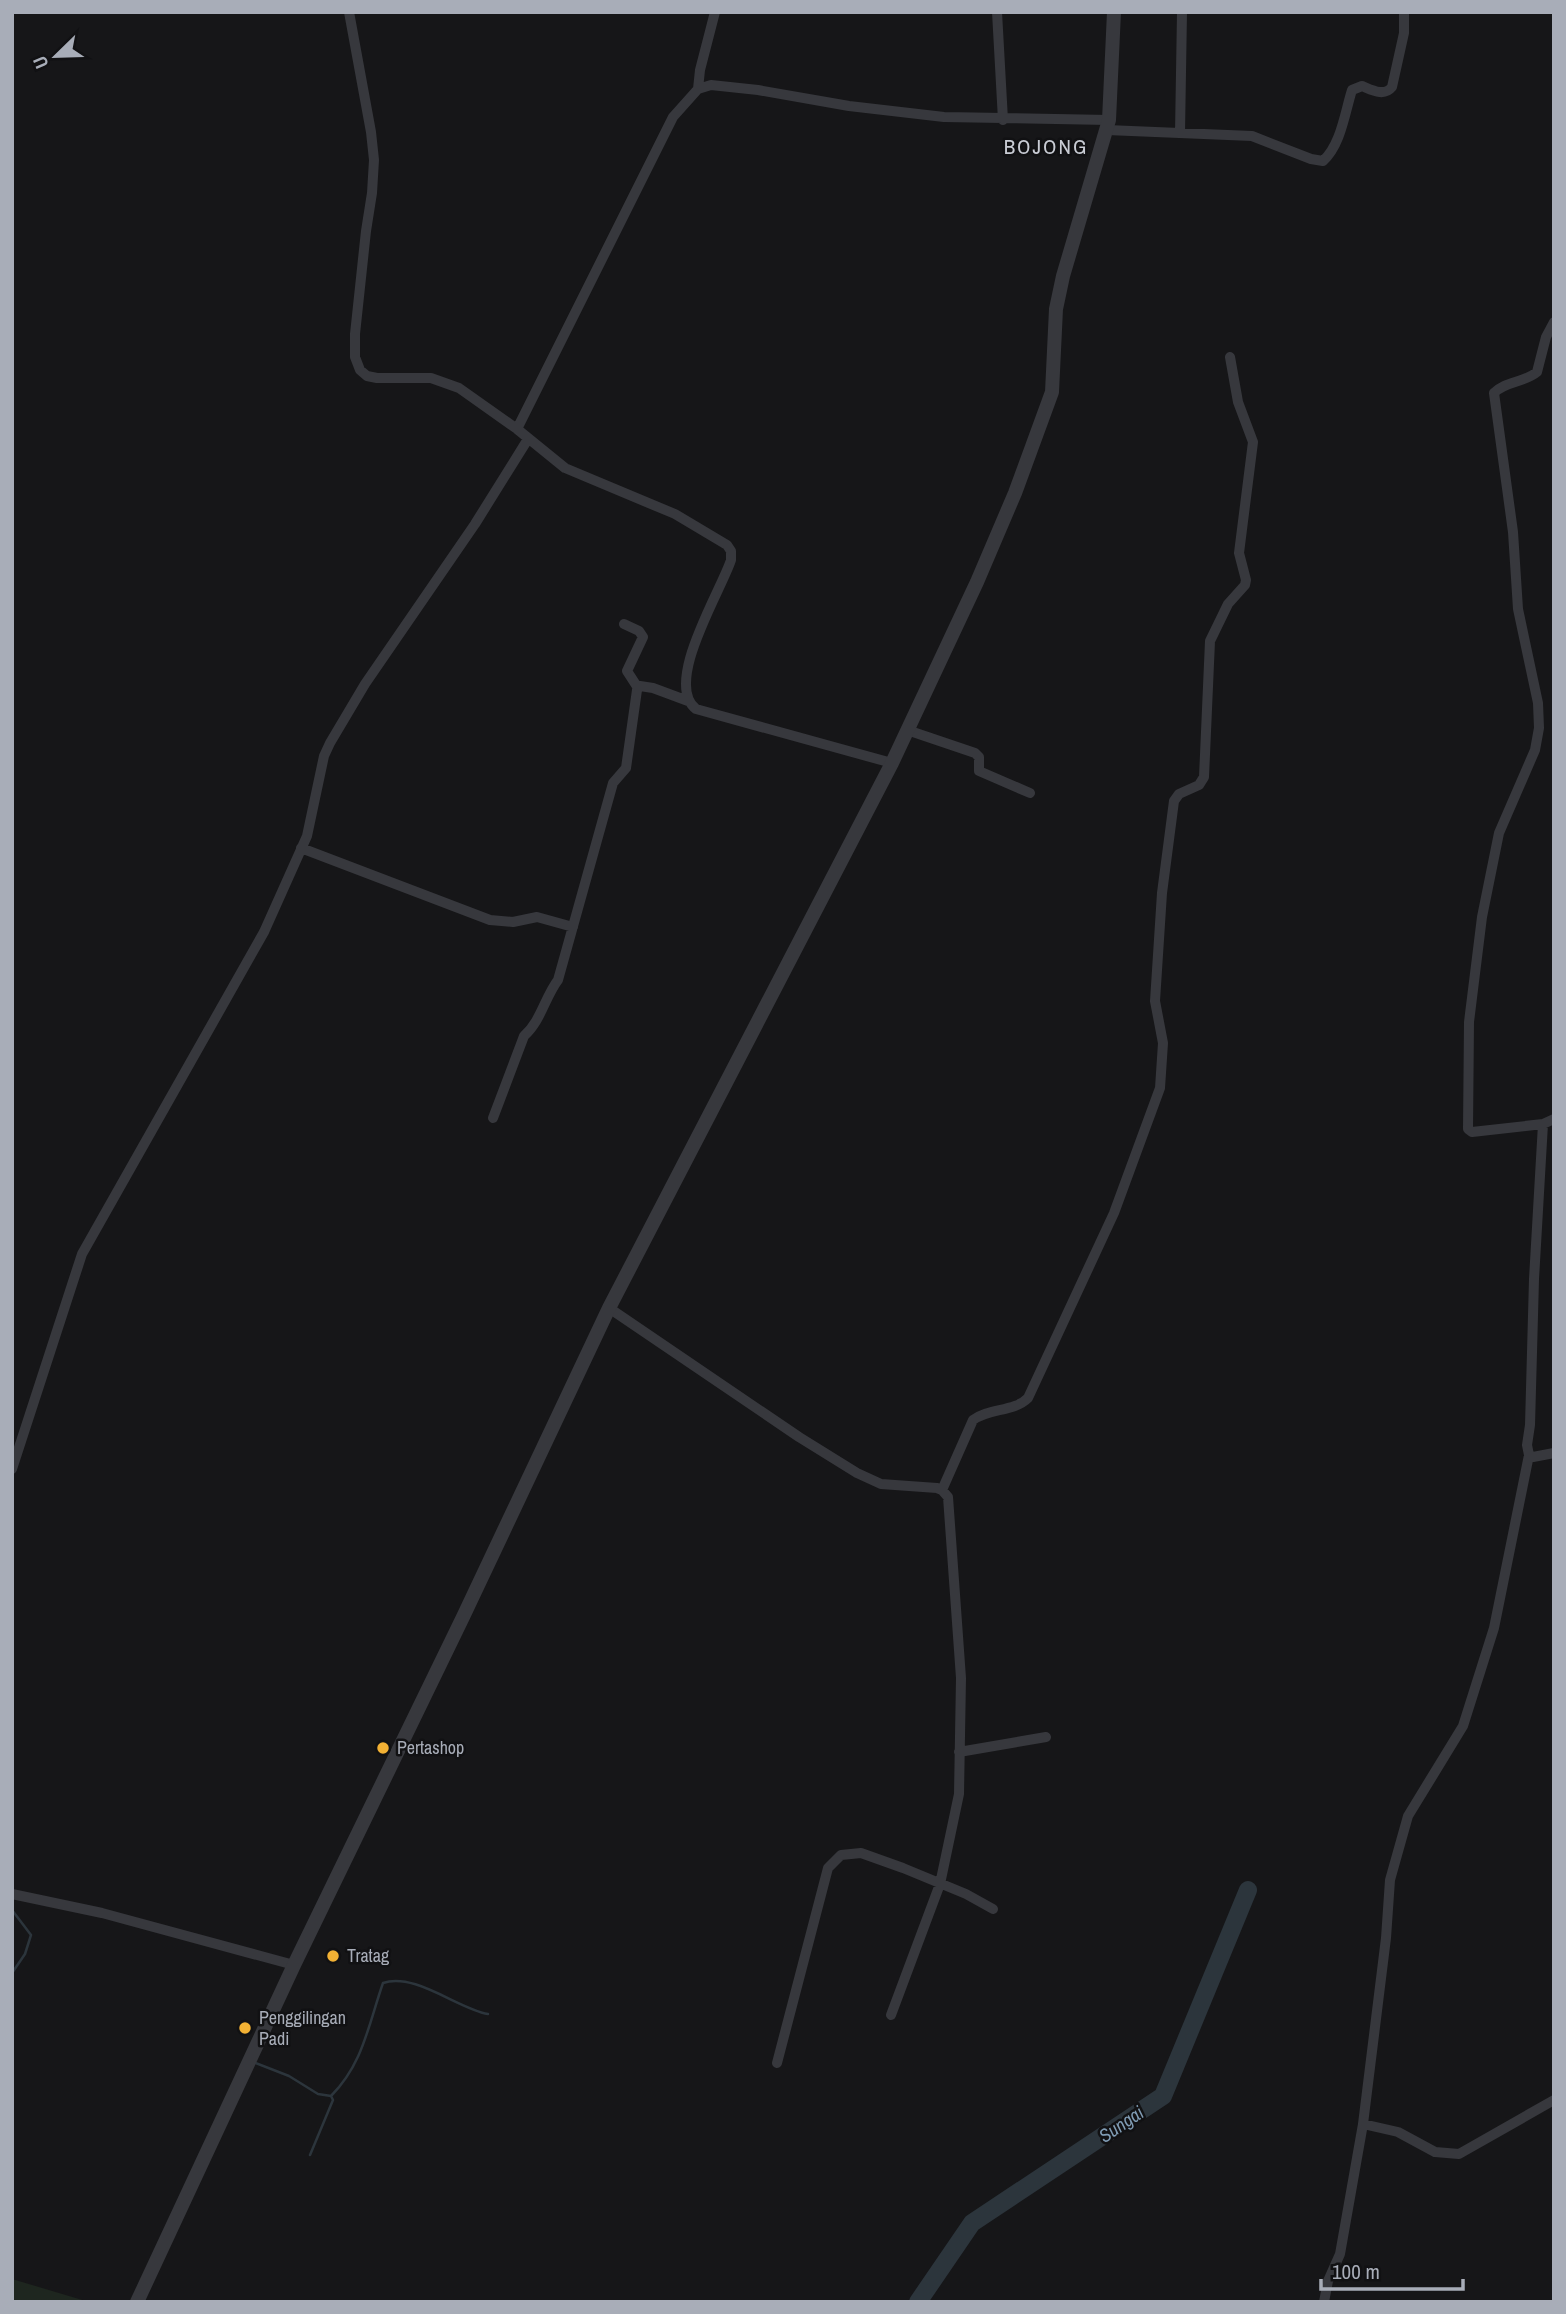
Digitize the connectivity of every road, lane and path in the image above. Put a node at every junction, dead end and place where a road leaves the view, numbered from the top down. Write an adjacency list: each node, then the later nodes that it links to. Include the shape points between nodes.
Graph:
1 (349, 12): 13 (street, via 374,160 356,314 357,366 366,376 431,378 448,383)
2 (715, 12): 7 (street)
3 (997, 12): 8 (street)
4 (1114, 12): 9 (street)
5 (1182, 12): 10 (street)
6 (1404, 12): 10 (street, via 1392,87 1379,93 1362,86 1352,90 1335,144 1323,161 1252,136)
7 (698, 89): 8 (street, via 711,85 849,106); 13 (street, via 673,117)
8 (1003, 120): 9 (street)
9 (1108, 125): 10 (street); 18 (street, via 1056,309 1051,397 977,582)
10 (1180, 133)
11 (1554, 323): 24 (street, via 1537,372 1493,393 1513,532 1518,608 1539,729 1535,750 1499,832 1482,917 1469,1022 1467,1128 1472,1132)
12 (1230, 357): 29 (street, via 1238,402 1253,442 1239,554 1246,580 1210,641 1203,778 1199,785 1179,794 1173,810 1155,1001 1163,1043 1160,1088 1114,1213 1028,1398 973,1420)
13 (517, 429): 14 (street)
14 (528, 439): 17 (street, via 565,468 675,514 730,549 729,566 689,664); 21 (street, via 330,743)
15 (624, 624): 16 (street, via 643,637 627,671)
16 (638, 688): 17 (street, via 653,688); 22 (street, via 626,768 613,783)
17 (688, 701): 19 (street, via 696,709)
18 (907, 730): 19 (street); 20 (street, via 975,753 978,771)
19 (892, 763): 25 (street)
20 (1030, 793)
21 (301, 848): 22 (street, via 490,920 537,917); 28 (street, via 264,932 82,1254)
22 (573, 927): 23 (street, via 558,979 524,1037)
23 (493, 1118)
24 (1549, 1122): 27 (street, via 1534,1279)
25 (609, 1308): 29 (street, via 857,1473 881,1484); 35 (street)
26 (1554, 1454): 27 (street)
27 (1530, 1455): 39 (street, via 1493,1628 1468,1714 1408,1816 1390,1881)
28 (12, 1469)
29 (942, 1490): 31 (street, via 948,1497 955,1572 961,1678)
30 (1046, 1737): 31 (street)
31 (959, 1752): 32 (street, via 958,1794)
32 (940, 1884): 34 (street); 36 (street); 37 (street, via 862,1853 841,1855 828,1868)
33 (12, 1894): 35 (street, via 102,1913)
34 (993, 1909)
35 (294, 1965): 40 (street)
36 (891, 2015)
37 (777, 2063)
38 (1554, 2100): 39 (street, via 1459,2154 1436,2152 1398,2132)
39 (1363, 2124): 41 (street, via 1340,2254)
40 (137, 2302)
41 (1324, 2302)

